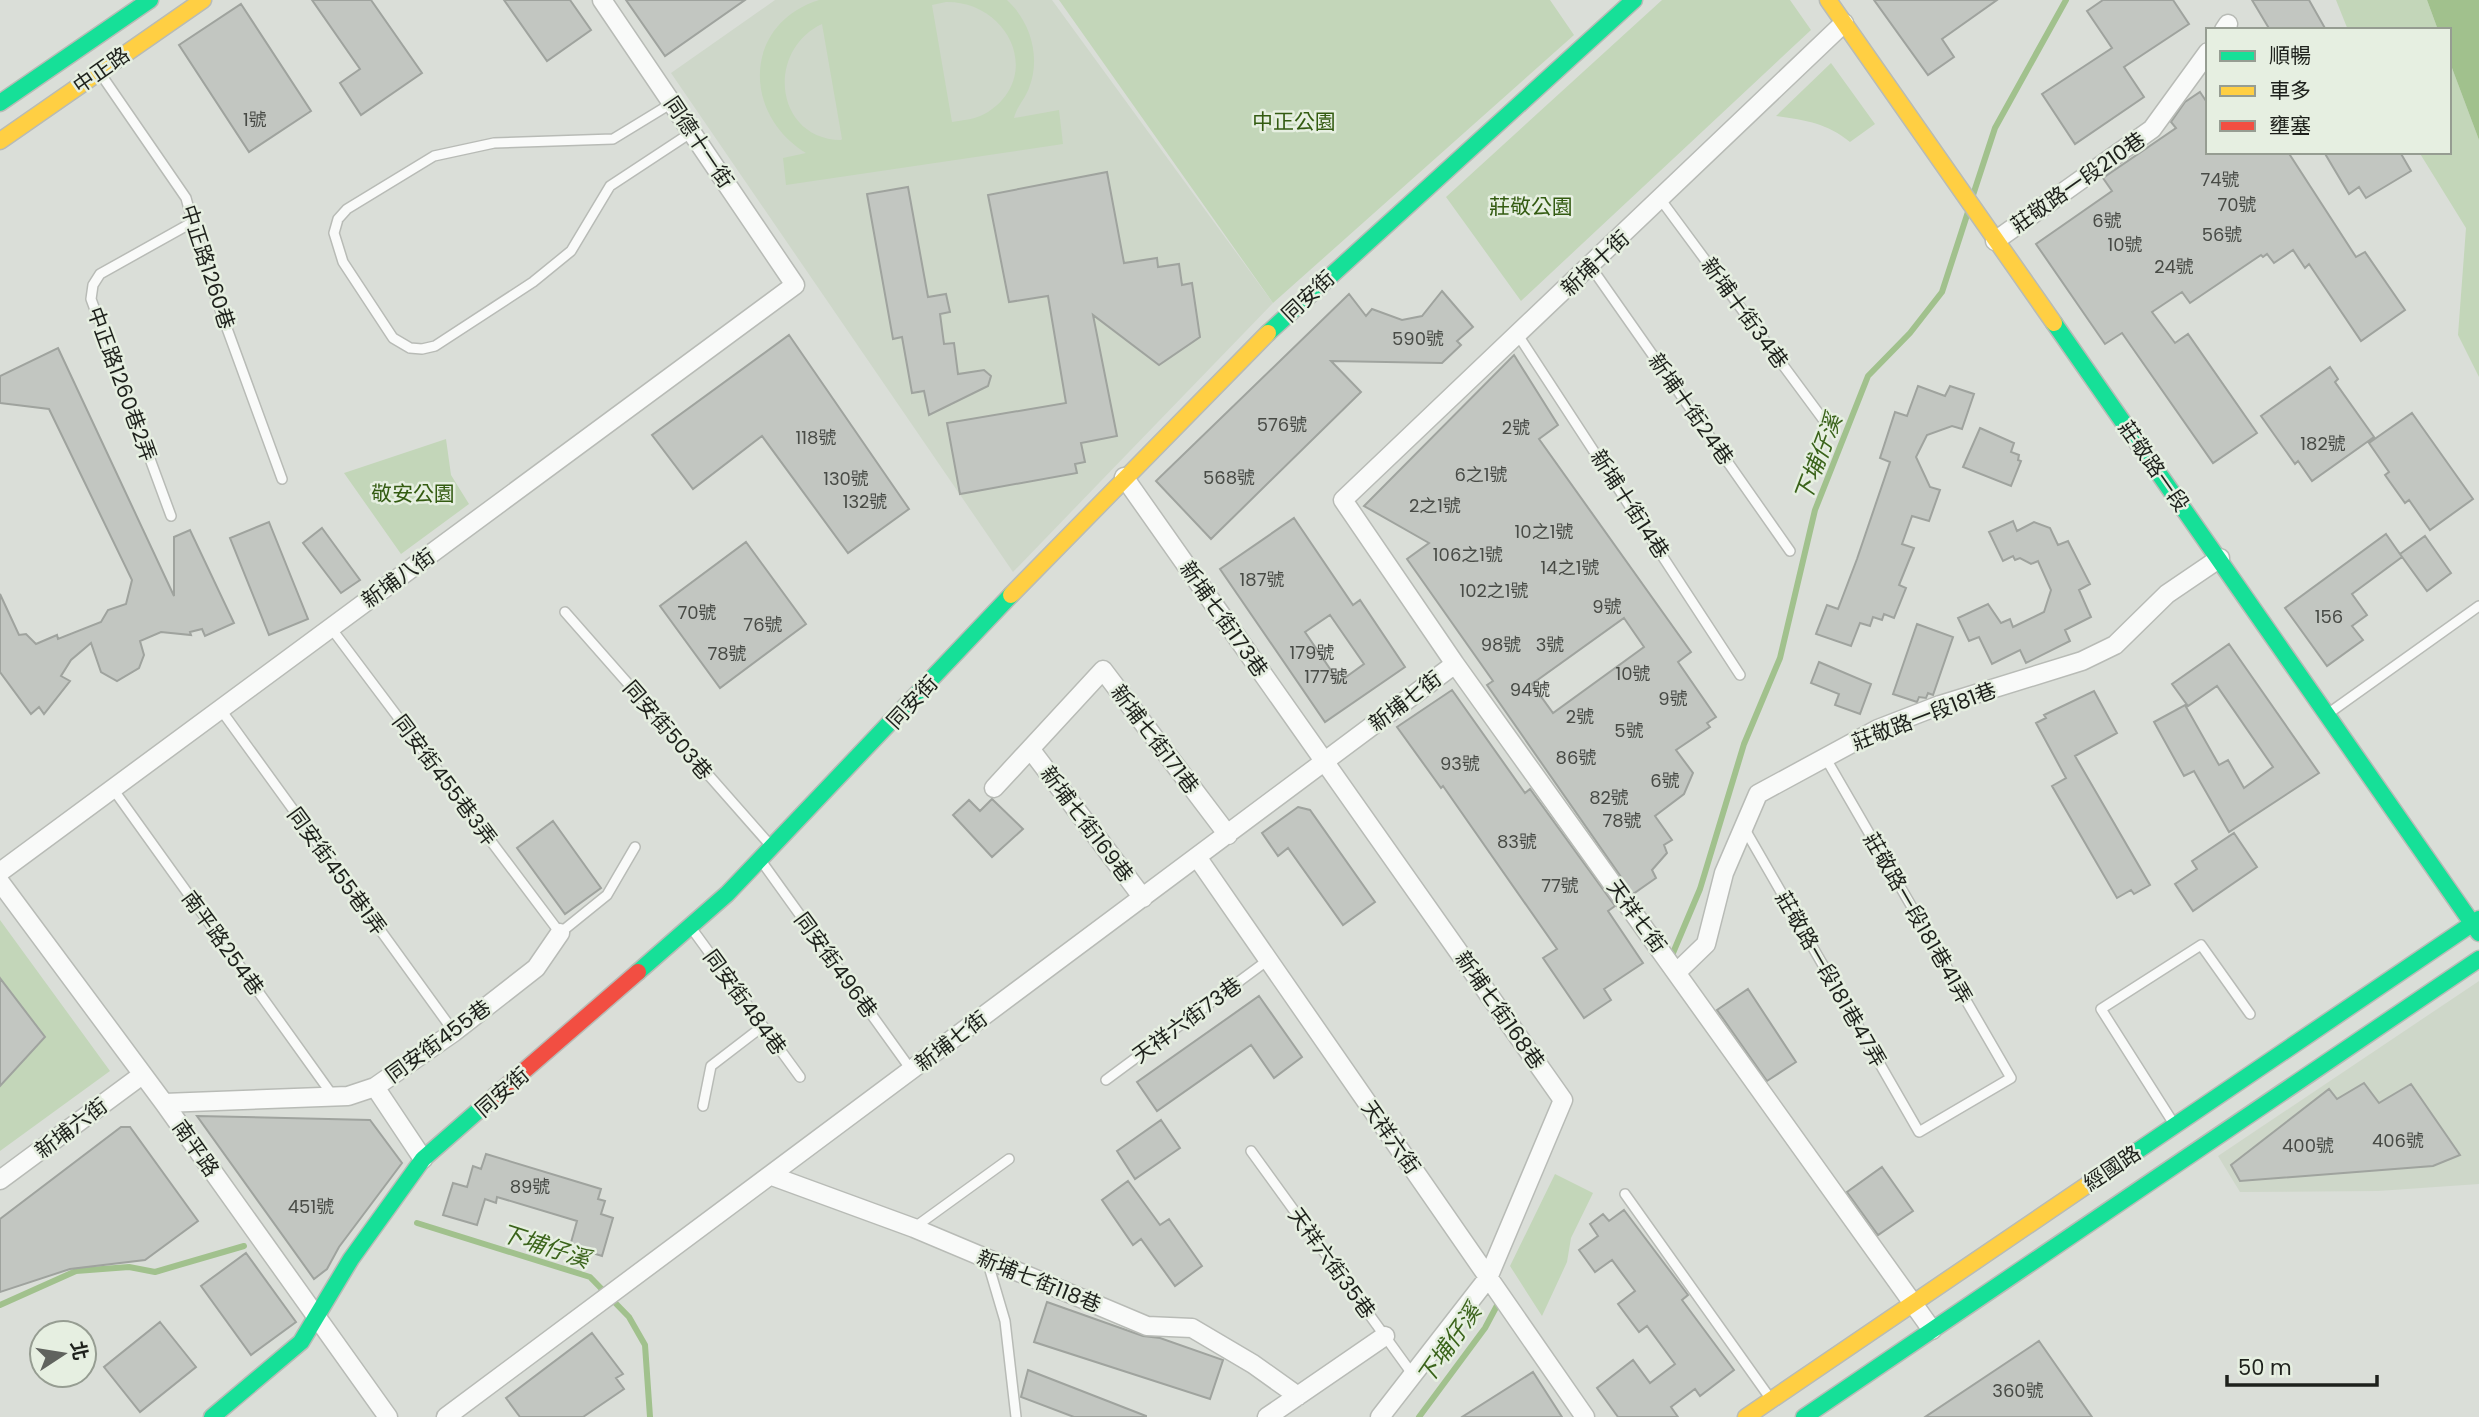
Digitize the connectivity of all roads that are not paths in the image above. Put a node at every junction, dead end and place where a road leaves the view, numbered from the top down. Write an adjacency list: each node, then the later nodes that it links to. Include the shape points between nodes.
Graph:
1 (150, 0): 6 (street, 中正路)
2 (203, 0): 9 (street, 中正路)
3 (603, 0): 11 (street, 同德十一街)
4 (1634, 0): 21 (street, 同安街, via 1308,294)
5 (1828, 0): 7 (street, 莊敬路一段)
6 (130, 6): 10 (street, 中正路)
7 (1844, 23): 14 (street, 新埔十街); 16 (street, 莊敬路一段)
8 (2206, 55): 16 (street, 莊敬路一段210巷, via 2152,129)
9 (99, 72): 13 (street, 中正路); 15 (lane, 中正路1260巷, via 180,189)
10 (0, 103)
11 (671, 103): 12 (street, 同德十一街); 12 (lane, via 613,139 494,143 416,164 338,219 334,233 342,262 393,338 410,348 435,346 533,282 571,251 610,186)
12 (692, 132): 18 (street, 同德十一街)
13 (0, 141)
14 (1661, 200): 17 (street, 新埔十街); 20 (lane, 新埔十街34巷)
15 (193, 222): 22 (lane, 中正路1260巷, via 206,271); 24 (lane, 中正路1260巷2弄, via 100,274 91,299)
16 (1990, 234): 26 (street, 莊敬路一段)
17 (1591, 267): 19 (street, 新埔十街); 25 (lane, 新埔十街24巷)
18 (795, 285): 29 (street, 新埔八街)
19 (1518, 335): 23 (street, 新埔十街); 31 (lane, 新埔十街14巷)
20 (1829, 426)
21 (1124, 477): 36 (street, 新埔七街173巷); 42 (street, 同安街)
22 (282, 479)
23 (1343, 500): 30 (street, 天祥七街)
24 (171, 516)
25 (1790, 551)
26 (2220, 558): 33 (street, 莊敬路一段); 35 (street, 莊敬路一段181巷, via 2167,594 2115,645 2082,661 1940,705 1878,729)
27 (2479, 606): 33 (lane)
28 (565, 612): 42 (lane, 同安街503巷)
29 (331, 628): 32 (street, 新埔八街); 49 (lane, 同安街455巷3弄)
30 (1455, 664): 36 (street, 新埔七街); 52 (street, 天祥七街)
31 (1740, 675)
32 (220, 710): 38 (street, 新埔八街); 55 (lane, 同安街455巷1弄)
33 (2328, 714): 47 (street, 莊敬路一段)
34 (1031, 750): 37 (street, 新埔七街171巷); 40 (street, 新埔七街171巷, via 1104,670); 46 (street, 新埔七街169巷)
35 (1825, 757): 39 (street, 莊敬路一段181巷, via 1758,794); 65 (lane, 莊敬路一段181巷41弄, via 2011,1078)
36 (1325, 762): 40 (street, 新埔七街); 74 (street, 新埔七街168巷, via 1563,1100)
37 (995, 788)
38 (113, 789): 44 (street, 新埔八街); 61 (lane, 南平路254巷)
39 (1743, 825): 52 (street, 莊敬路一段181巷, via 1724,873 1706,944); 65 (lane, 莊敬路一段181巷47弄)
40 (1227, 835): 43 (street, 新埔七街)
41 (635, 847): 49 (lane, via 607,895)
42 (766, 854): 48 (street, 同安街); 56 (lane, 同安街496巷)
43 (1197, 857): 46 (street, 新埔七街); 51 (street, 天祥六街)
44 (0, 872)
45 (0, 882): 57 (street, 南平路)
46 (1143, 898): 56 (street, 新埔七街)
47 (2477, 925): 64 (street, 經國路)
48 (691, 927): 54 (lane, 同安街484巷); 67 (street, 同安街)
49 (560, 933): 55 (street, 同安街455巷, via 536,968)
50 (2479, 958): 77 (street, 經國路)
51 (1268, 960): 59 (lane, 天祥六街73巷); 74 (street, 天祥六街)
52 (1676, 969): 75 (street, 天祥七街)
53 (2250, 1014): 64 (lane, via 2201,944 2101,1009)
54 (762, 1026): 58 (lane, 同安街484巷); 63 (lane, via 711,1066)
55 (454, 1032): 60 (street, 同安街455巷)
56 (912, 1070): 69 (street, 新埔七街)
57 (142, 1075): 62 (street, 南平路); 70 (street, 新埔六街)
58 (800, 1077)
59 (1106, 1080)
60 (375, 1087): 61 (street); 67 (street, 同安街455巷)
61 (333, 1096): 62 (street)
62 (164, 1103): 76 (street, 南平路)
63 (703, 1106)
64 (2175, 1125): 75 (street, 經國路)
65 (1919, 1132)
66 (1251, 1151): 78 (lane, 天祥六街35巷)
67 (423, 1159): 76 (street, 同安街, via 351,1259)
68 (1009, 1159): 72 (lane)
69 (772, 1176): 72 (street, 新埔七街118巷); 84 (street, 新埔七街)
70 (0, 1180)
71 (1625, 1194): 81 (lane)
72 (914, 1228): 73 (street, 新埔七街118巷)
73 (987, 1261): 80 (street, 新埔七街118巷, via 1147,1326 1192,1328); 85 (lane, via 1005,1321)
74 (1491, 1282): 79 (street); 88 (street, 天祥六街)
75 (1913, 1303): 77 (street, 天祥七街); 81 (street, 經國路)
76 (317, 1318): 82 (street, 同安街, via 301,1342); 83 (street, 南平路)
77 (1932, 1331): 90 (street, 經國路)
78 (1385, 1336): 79 (lane, 天祥六街35巷); 80 (street)
79 (1413, 1374): 87 (street)
80 (1298, 1396): 86 (street)
81 (1772, 1399): 89 (street, 經國路)
82 (212, 1417)
83 (388, 1417)
84 (446, 1417)
85 (1016, 1417)
86 (1267, 1417)
87 (1380, 1417)
88 (1585, 1417)
89 (1746, 1417)
90 (1804, 1417)

